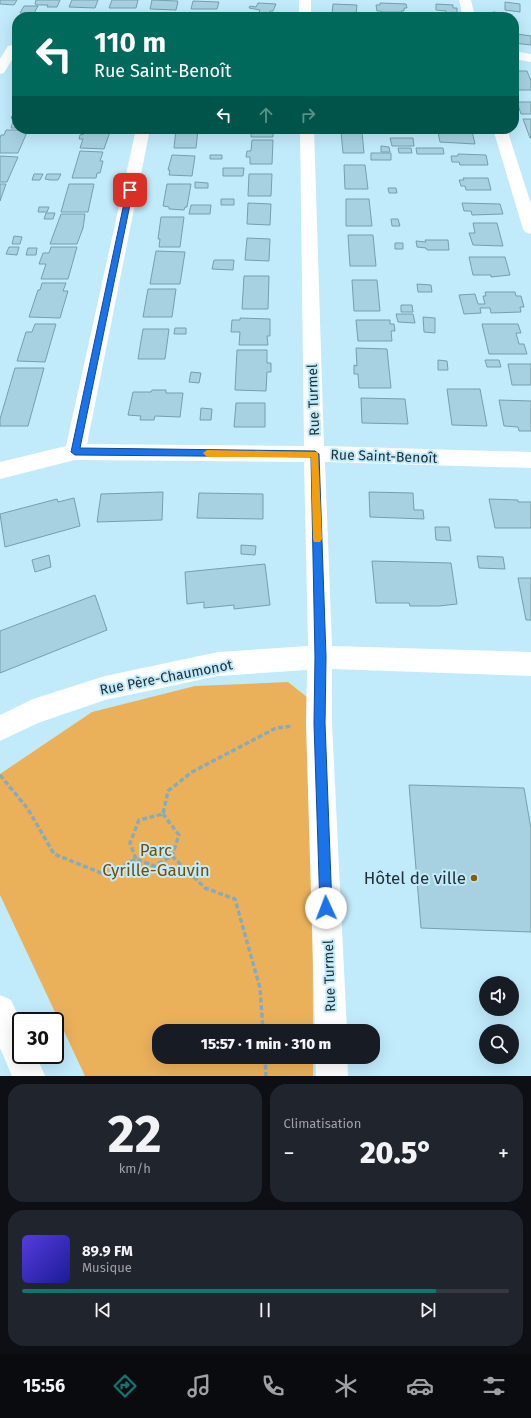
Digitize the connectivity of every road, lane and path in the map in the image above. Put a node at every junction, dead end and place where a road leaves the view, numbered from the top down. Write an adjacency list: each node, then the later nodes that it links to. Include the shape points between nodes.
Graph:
1 (305, 0): 3 (street)
2 (465, 0): 4 (street)
3 (305, 12)
4 (468, 12)
5 (10, 49): 8 (street)
6 (519, 56): 7 (street)
7 (531, 58)
8 (0, 70)
9 (141, 134): 13 (street)
10 (307, 134): 14 (street, Rue Turmel)
11 (502, 134): 12 (street)
12 (531, 229)
13 (75, 452): 14 (street, Rue Saint-Benoît); 16 (street, Rue Saint-Benoît)
14 (315, 454): 15 (street, Rue Saint-Benoît); 17 (street, Rue Turmel)
15 (531, 460)
16 (0, 471)
17 (320, 657): 18 (street, Rue Père-Chaumonot); 19 (street, Rue Turmel); 20 (street, Rue Père-Chaumonot, via 218,664 105,688 33,712)
18 (531, 664)
19 (319, 723): 22 (path, via 276,728 192,772 168,791); 27 (street, Rue Turmel)
20 (0, 728)
21 (0, 775): 24 (path, via 28,809 54,854 106,875)
22 (163, 814): 23 (path, via 179,835); 24 (path, via 139,820 130,843)
23 (172, 856): 24 (path, via 154,866); 26 (path, via 205,888 235,898 260,988)
24 (136, 859)
25 (0, 1011): 30 (street)
26 (263, 1024)
27 (330, 1024)
28 (265, 1064): 31 (path)
29 (332, 1064): 32 (street)
30 (29, 1076)
31 (266, 1076)
32 (332, 1076)

